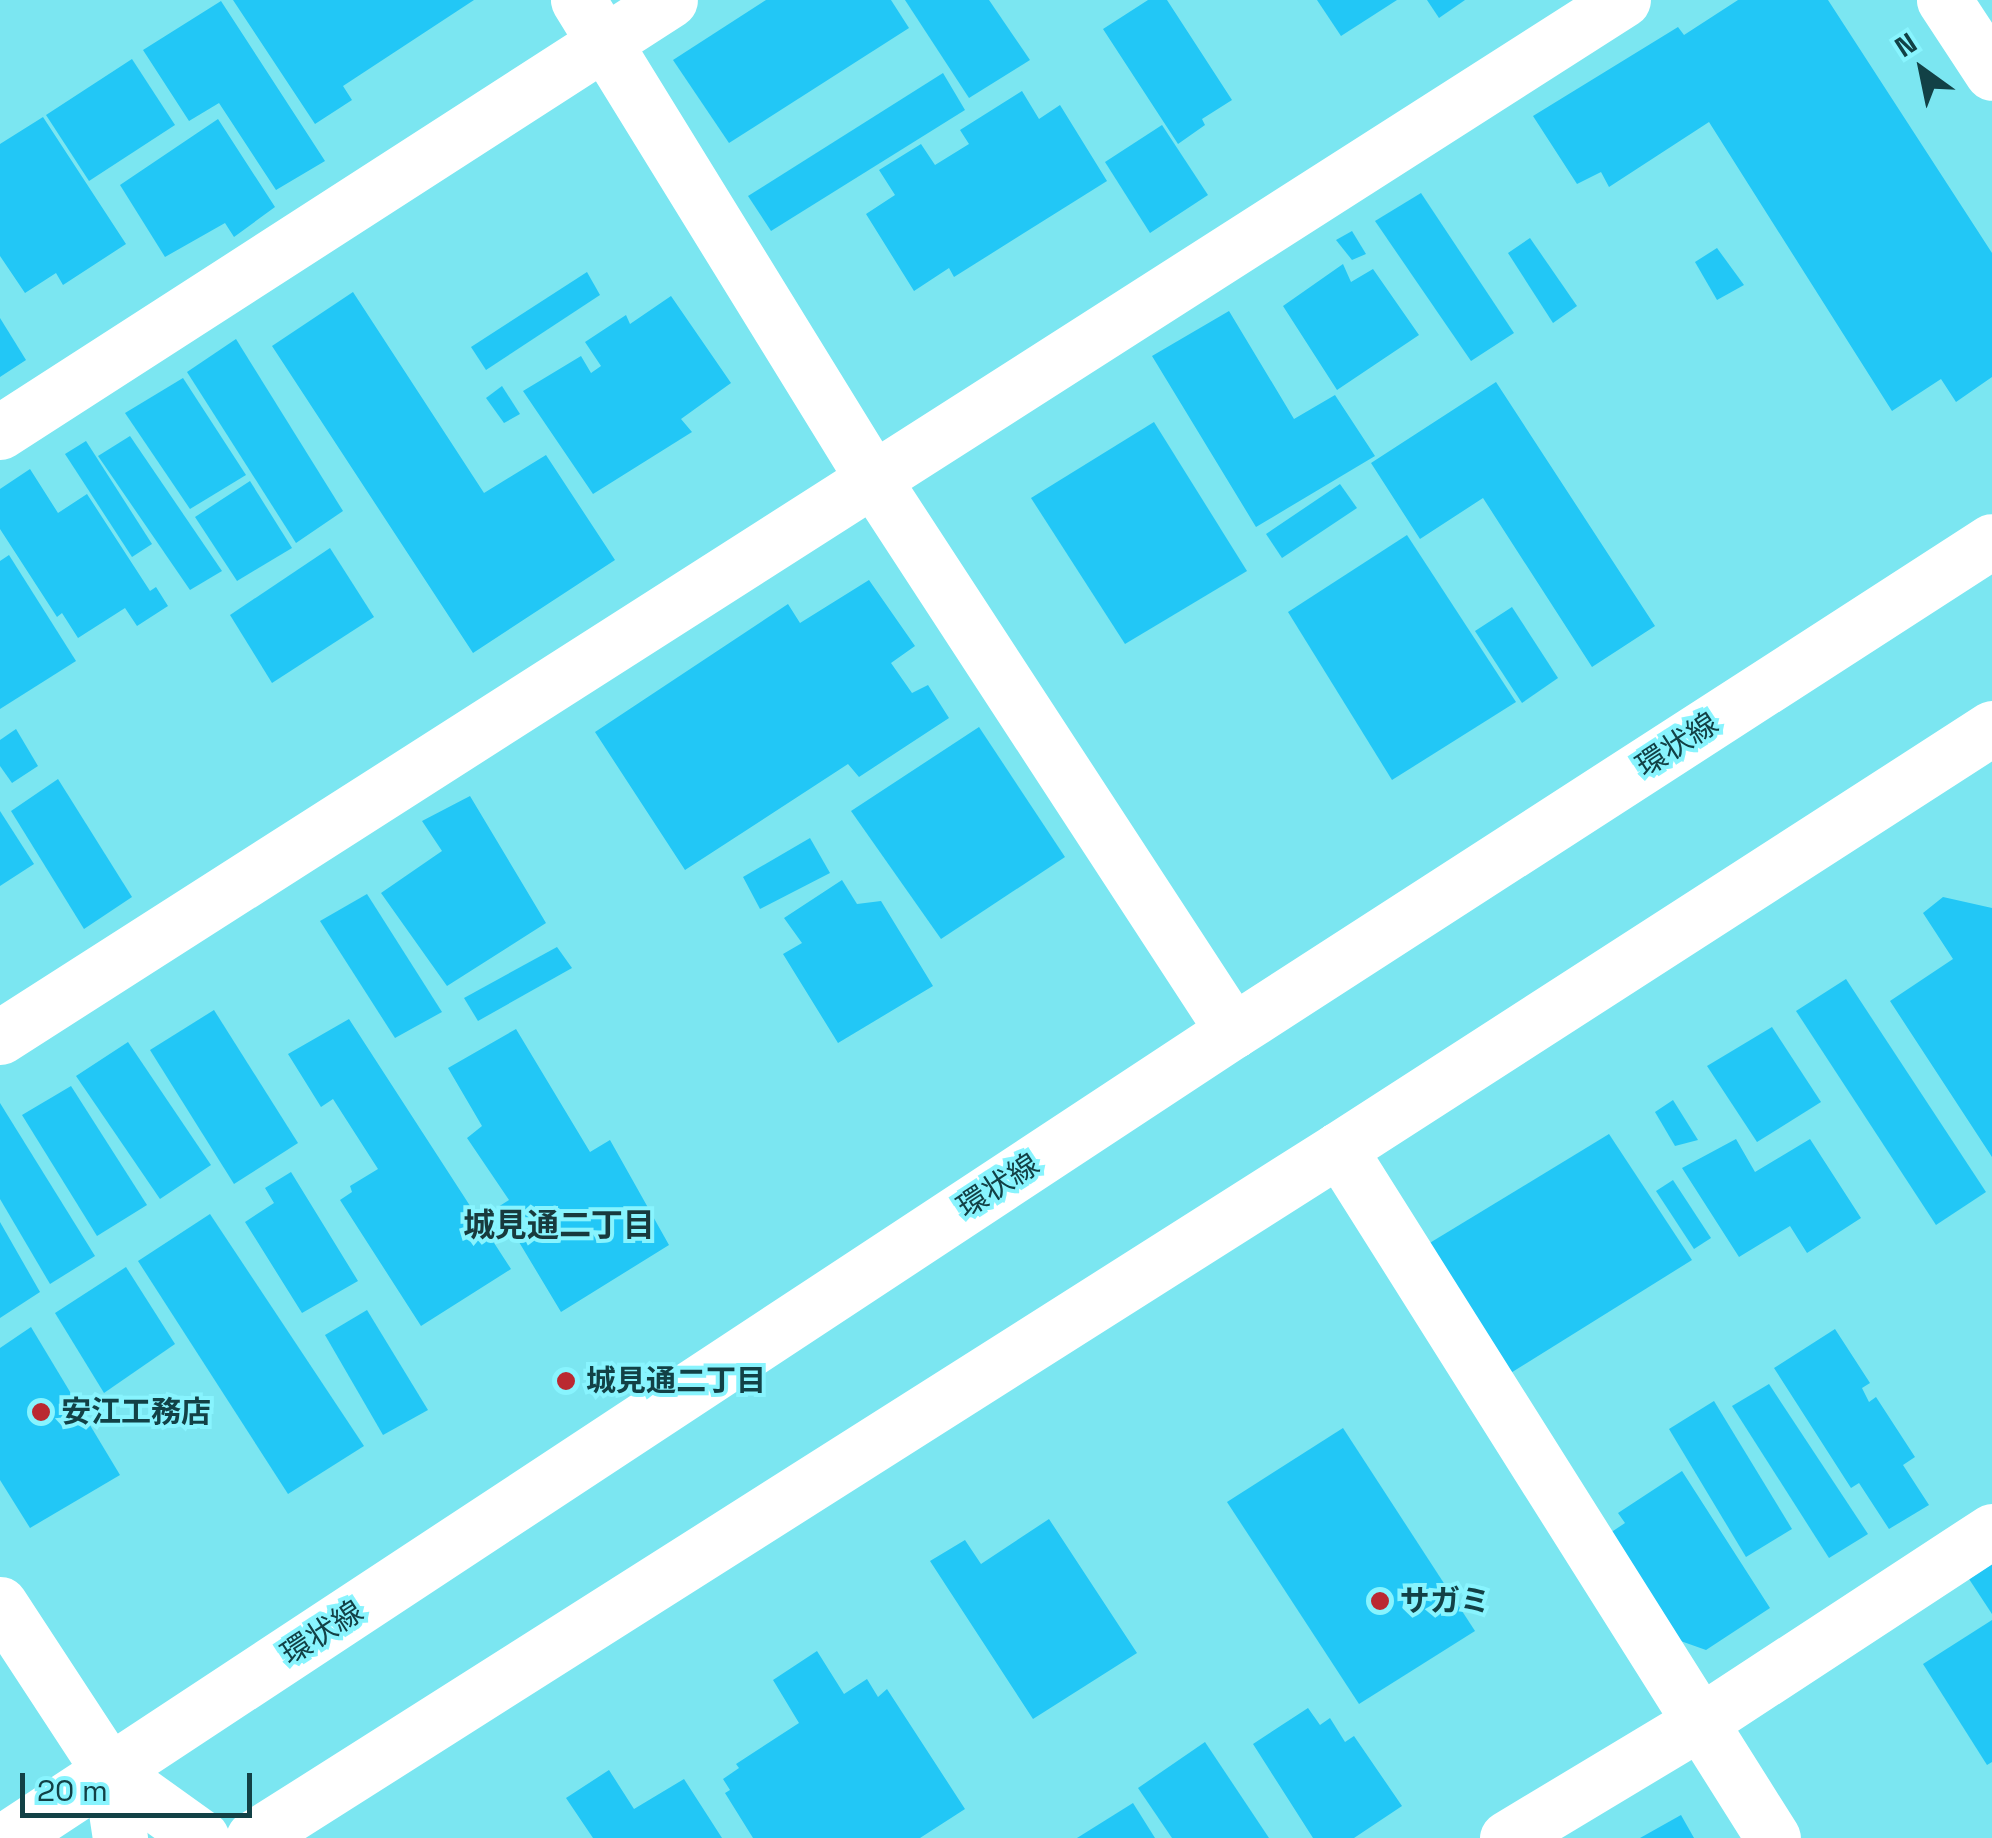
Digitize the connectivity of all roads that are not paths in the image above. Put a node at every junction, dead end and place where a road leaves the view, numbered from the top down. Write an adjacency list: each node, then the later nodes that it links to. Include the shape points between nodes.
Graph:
1 (670, 0): 4 (street)
2 (1623, 0): 7 (street)
3 (1944, 0): 5 (street)
4 (591, 21): 6 (street); 7 (street)
5 (1992, 73)
6 (0, 432)
7 (873, 478): 10 (street); 11 (street)
8 (1992, 542): 10 (street, 環状線)
9 (1992, 728): 12 (street)
10 (1233, 1031): 16 (street, 環状線)
11 (0, 1037)
12 (1339, 1149): 15 (street); 20 (street)
13 (1992, 1531): 15 (street)
14 (0, 1604): 16 (street)
15 (1700, 1722): 21 (street); 22 (street)
16 (110, 1772): 17 (street, 環状線); 18 (street); 19 (street)
17 (8, 1838)
18 (120, 1838)
19 (202, 1838)
20 (253, 1838)
21 (1507, 1838)
22 (1773, 1838)

